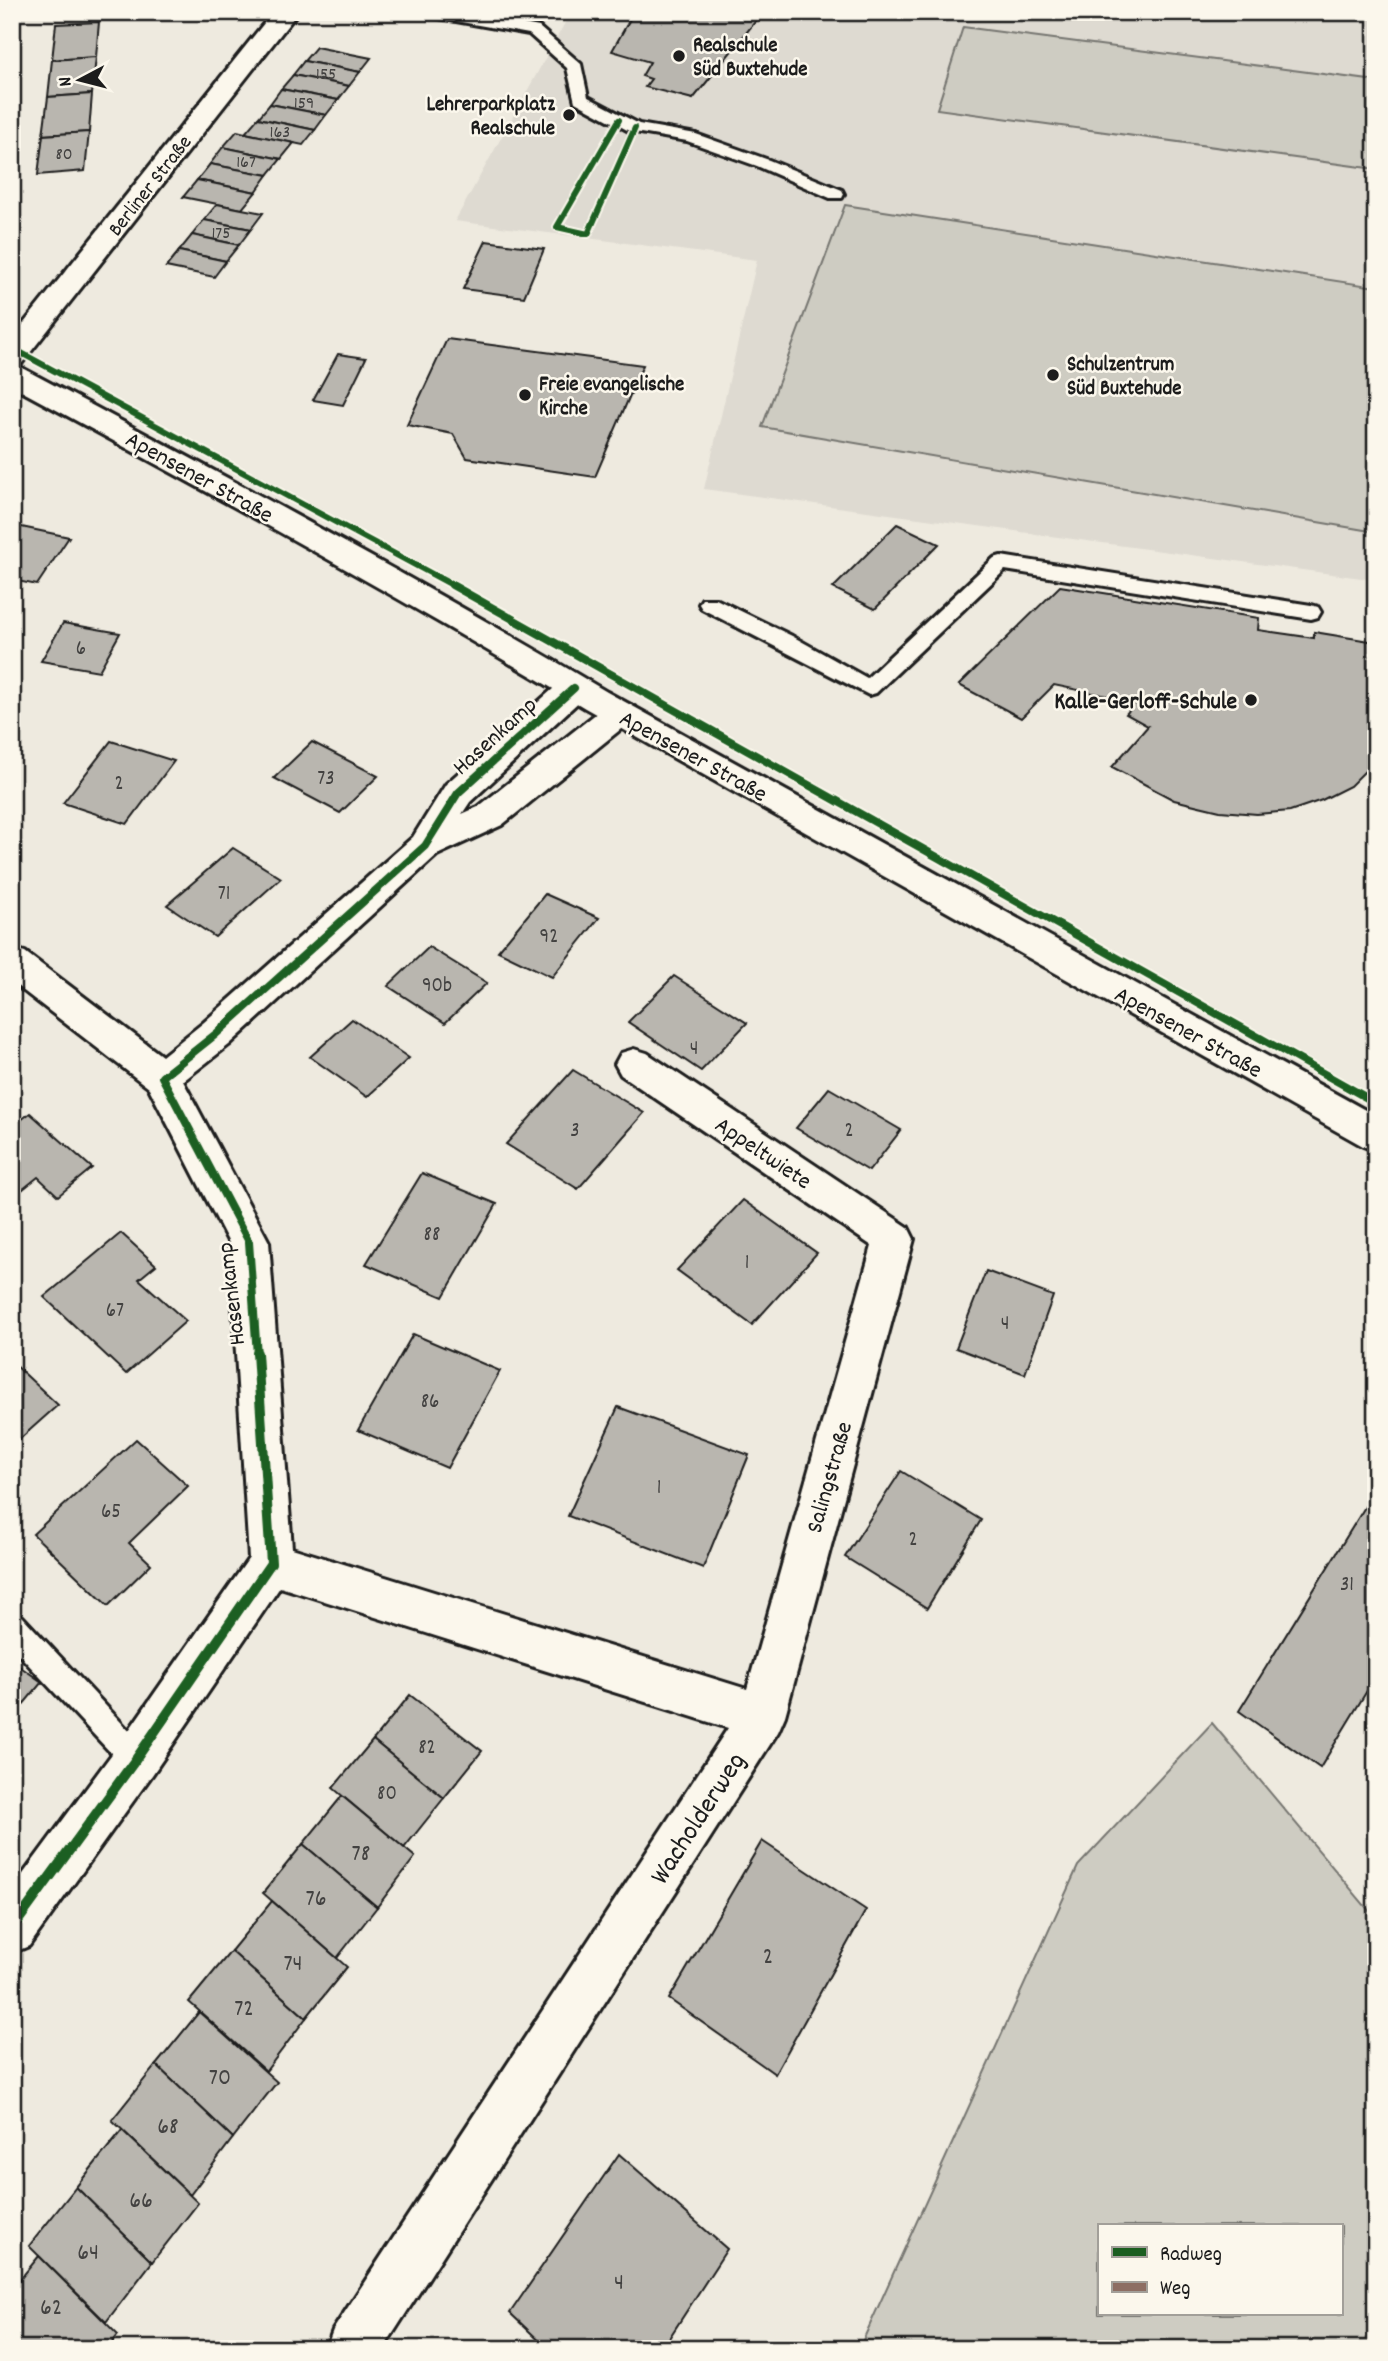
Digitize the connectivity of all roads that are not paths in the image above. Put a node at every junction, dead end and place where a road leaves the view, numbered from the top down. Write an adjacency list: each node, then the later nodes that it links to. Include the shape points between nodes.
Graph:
1 (286, 12): 4 (street, Berliner Straße)
2 (433, 12): 3 (lane, via 534,30 575,67 581,99 635,128 690,137)
3 (836, 194)
4 (12, 358)
5 (12, 374): 8 (street, Apensener Straße, via 237,495)
6 (709, 604): 7 (lane, via 869,688 1001,563)
7 (1311, 612)
8 (574, 688): 9 (street, Apensener Straße); 10 (street, Hasenkamp, via 458,793)
9 (619, 713): 10 (street, Hasenkamp, via 490,816); 14 (street, Apensener Straße)
10 (425, 846): 13 (street, Hasenkamp)
11 (12, 962): 13 (street)
12 (634, 1064): 15 (street, Appeltwiete)
13 (162, 1077): 16 (street, Hasenkamp, via 248,1242)
14 (1376, 1135)
15 (894, 1239): 18 (street, Salingstraße)
16 (271, 1563): 18 (street); 19 (street)
17 (12, 1626): 19 (lane)
18 (762, 1716): 21 (street, Wacholderweg)
19 (136, 1759): 20 (street)
20 (12, 1929)
21 (352, 2349)

